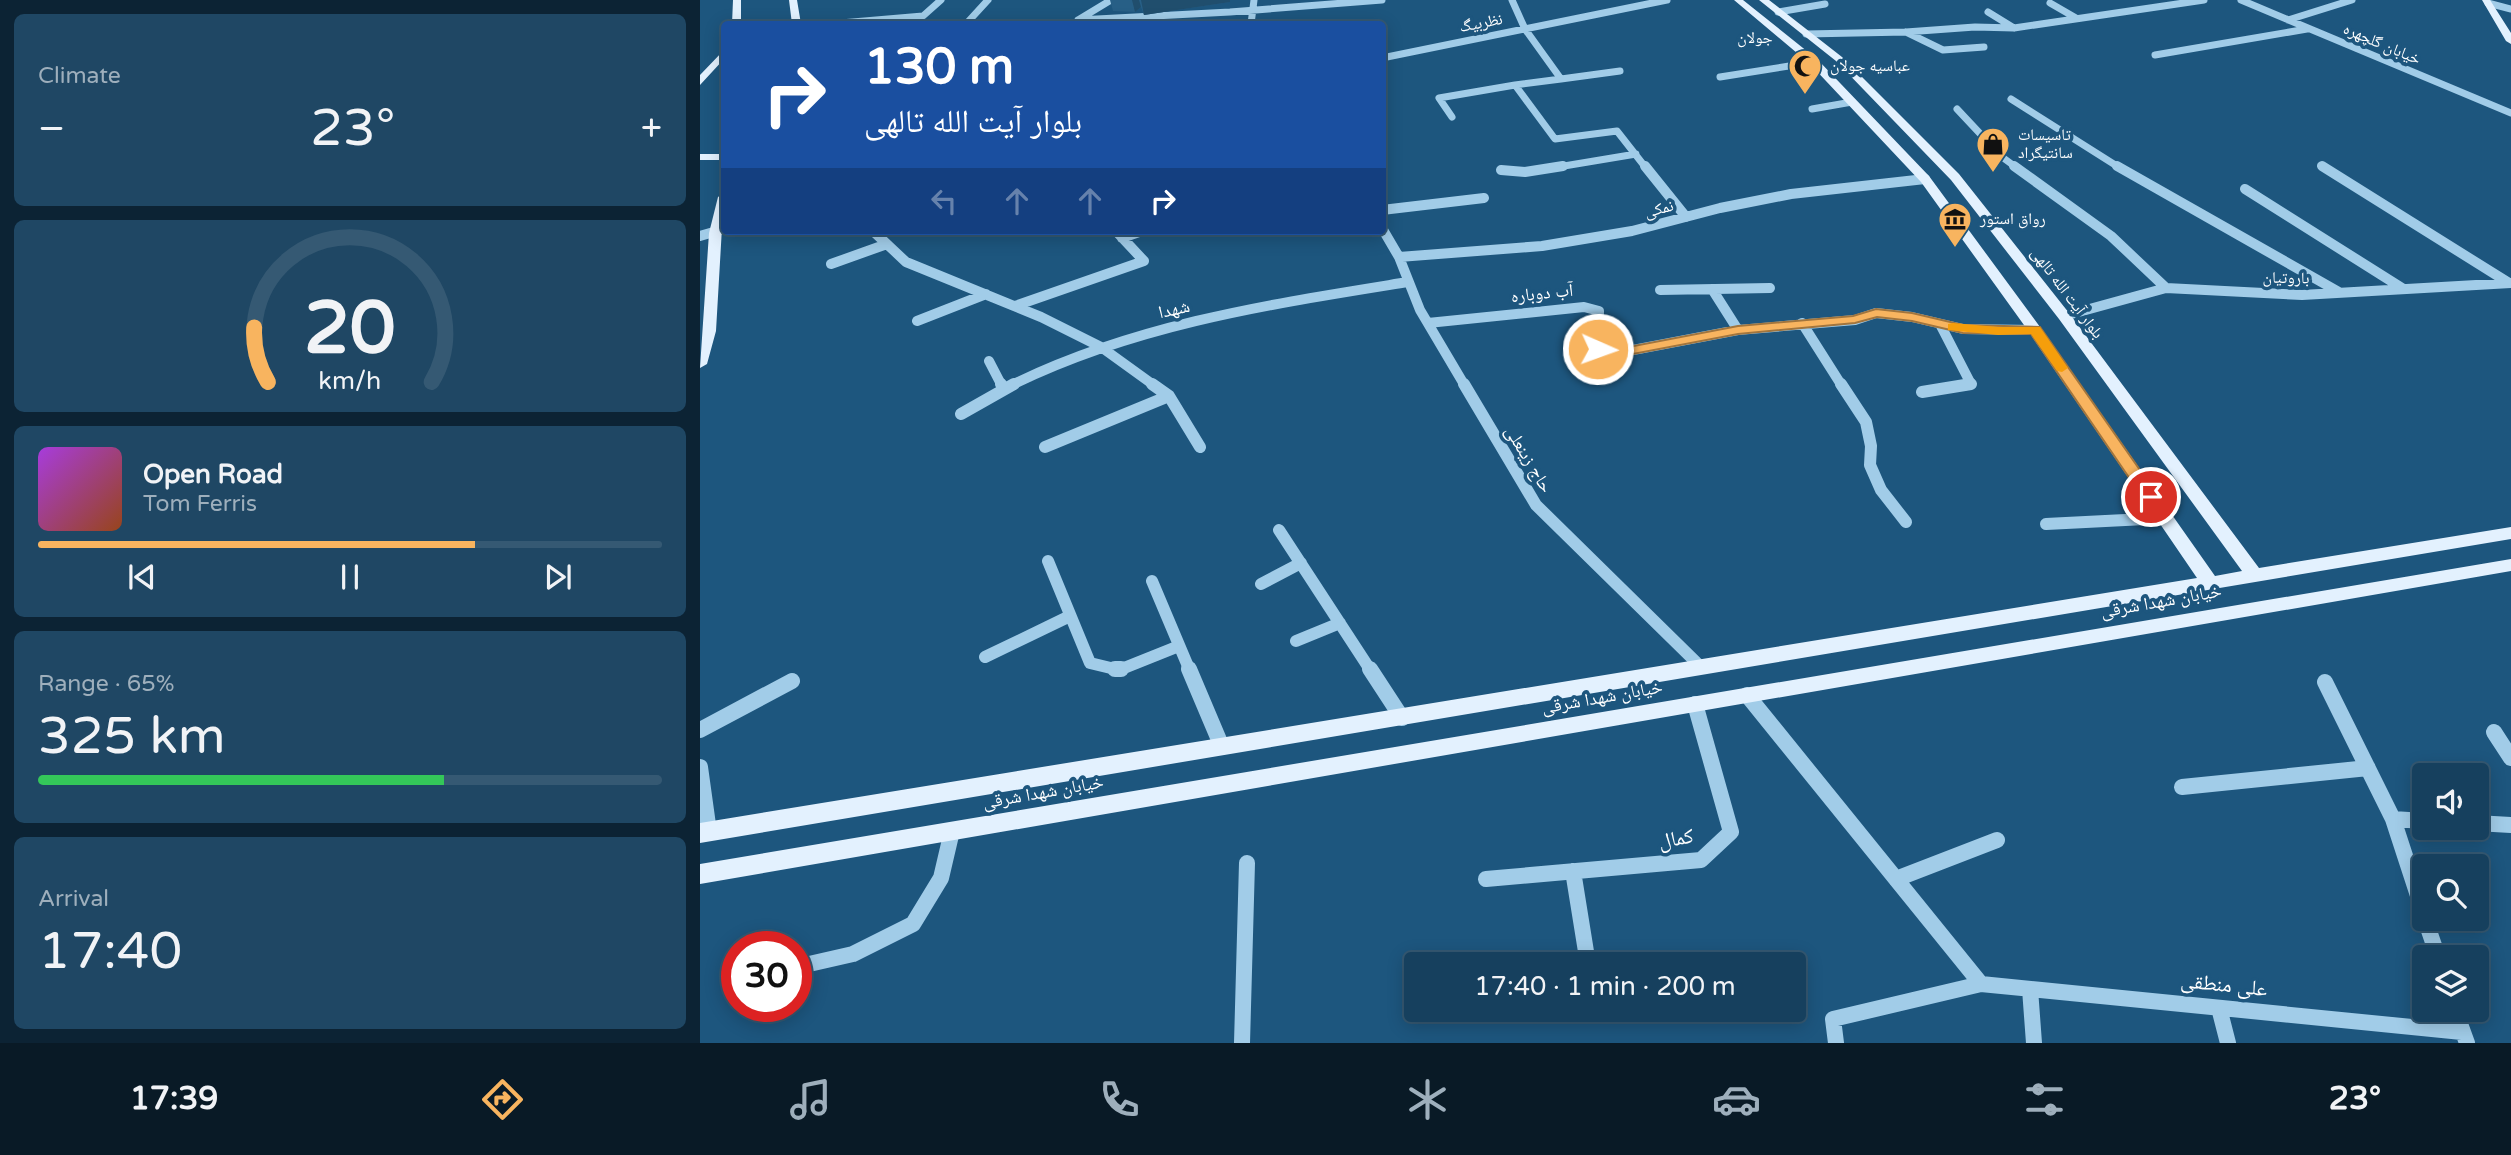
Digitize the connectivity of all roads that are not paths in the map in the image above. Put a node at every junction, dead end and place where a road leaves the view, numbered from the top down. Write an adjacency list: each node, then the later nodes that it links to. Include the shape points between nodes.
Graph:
1 (737, 0): 24 (main road)
2 (793, 0): 25 (main road)
3 (941, 0): 26 (street, via 923,16)
4 (988, 0): 27 (street)
5 (1111, 0): 28 (street)
6 (1254, 0): 18 (street)
7 (1382, 0): 18 (street)
8 (1512, 0): 33 (street)
9 (1667, 0): 33 (street, نظربیگ)
10 (1738, 0): 42 (main road, بلوار آیت الله تالهی)
11 (1763, 0): 20 (main road, بلوار آیت الله تالهی)
12 (2204, 0): 22 (street)
13 (2241, 0): 23 (street, خیابان گلچهره)
14 (2352, 0): 23 (street)
15 (2487, 1): 19 (street); 36 (main road)
16 (2050, 3): 22 (street)
17 (1825, 4): 20 (street)
18 (1252, 9): 29 (street); 30 (street)
19 (2511, 9)
20 (1778, 12): 35 (main road, بلوار آیت الله تالهی)
21 (1988, 12): 31 (street)
22 (2076, 19): 31 (street)
23 (2288, 20): 32 (street, خیابان گلچهره)
24 (737, 21)
25 (796, 21)
26 (864, 21)
27 (970, 21)
28 (1077, 21)
29 (1092, 21)
30 (1251, 21)
31 (2014, 28): 34 (street)
32 (2309, 28): 38 (street); 52 (street, خیابان گلچهره)
33 (1525, 29): 40 (street, نظربیگ); 45 (street)
34 (1906, 32): 35 (street); 37 (street, via 1946,52)
35 (1806, 34): 41 (main road, بلوار آیت الله تالهی)
36 (2511, 41)
37 (1984, 47)
38 (2155, 55)
39 (721, 56): 46 (main road)
40 (1386, 57)
41 (1839, 59): 42 (main road); 85 (main road, بلوار آیت الله تالهی, via 1955,177)
42 (1814, 62): 44 (street); 49 (main road, بلوار آیت الله تالهی)
43 (1620, 71): 45 (street)
44 (1720, 77)
45 (1561, 79): 47 (street)
46 (700, 82)
47 (1515, 85): 53 (street, via 1439,98); 54 (street, via 1555,139 1618,131)
48 (2011, 99): 79 (street, via 2156,190)
49 (1852, 102): 50 (street); 59 (main road, بلوار آیت الله تالهی)
50 (1812, 109)
51 (1957, 109): 75 (street, via 2002,157 2111,236)
52 (2511, 113)
53 (1452, 117)
54 (1636, 154): 58 (street, via 1525,172); 63 (street)
55 (700, 157): 56 (main road)
56 (721, 157)
57 (2322, 166): 73 (street)
58 (1501, 170)
59 (1924, 179): 63 (street, نمکی, via 1791,194); 85 (main road, بلوار آیت الله تالهی)
60 (2245, 189): 76 (street)
61 (1483, 198): 62 (street)
62 (1386, 210)
63 (1686, 217): 70 (street, نمکی, via 1542,246)
64 (720, 231): 68 (street); 90 (main road, via 709,331)
65 (877, 235): 69 (street)
66 (1120, 235): 81 (street, via 1144,261)
67 (1386, 235): 70 (street, حاج زینعلی)
68 (700, 236)
69 (887, 244): 71 (street); 80 (street, via 906,262)
70 (1399, 257): 72 (street, حاج زینعلی)
71 (831, 264)
72 (1408, 282): 83 (street, حاج زینعلی); 88 (street, شهدا, via 1233,313)
73 (2510, 283): 76 (street, باروتیان)
74 (1770, 288): 77 (street)
75 (2166, 288): 79 (street, باروتیان, via 2302,295); 85 (street, باروتیان)
76 (2402, 288): 79 (street, باروتیان)
77 (1712, 289): 78 (street); 87 (street)
78 (1660, 290)
79 (2339, 292)
80 (986, 294): 81 (street); 82 (street)
81 (1015, 306): 88 (street)
82 (917, 321)
83 (1428, 323): 87 (street, آب دوباره, via 1584,307 1599,311 1598,349 1612,354); 114 (street, حاج زینعلی, via 1536,505)
84 (1802, 323): 86 (street, آب دوباره, via 1855,320 1876,313); 87 (street, آب دوباره); 98 (street, via 1866,422 1870,465 1881,490)
85 (2050, 323): 86 (street, آب دوباره, via 1998,331); 97 (main road, بلوار آیت الله تالهی); 105 (main road, بلوار آیت الله تالهی)
86 (1941, 326): 92 (street, via 1971,384)
87 (1738, 330)
88 (1101, 347): 91 (street, شهدا); 93 (street)
89 (989, 361): 91 (street)
90 (700, 364)
91 (1003, 387): 94 (street, شهدا)
92 (1922, 392)
93 (1169, 396): 95 (street); 96 (street)
94 (961, 414)
95 (1045, 447)
96 (1200, 447)
97 (2165, 518): 99 (street); 107 (main road, بلوار آیت الله تالهی)
98 (1906, 522)
99 (2046, 524)
100 (1279, 530): 103 (street)
101 (2511, 533): 105 (main road, خیابان شهدا شرقی)
102 (1048, 561): 109 (street)
103 (1301, 563): 108 (street); 110 (street)
104 (2511, 565): 117 (main road, خیابان شهدا شرقی)
105 (2255, 576): 107 (main road, خیابان شهدا شرقی)
106 (1152, 581): 112 (street)
107 (2210, 583): 114 (main road, خیابان شهدا شرقی)
108 (1261, 584)
109 (1070, 616): 112 (street, via 1090,663 1119,670); 113 (street)
110 (1340, 623): 111 (street); 119 (street)
111 (1296, 641)
112 (1179, 646): 122 (street)
113 (985, 657)
114 (1702, 668): 119 (main road, خیابان شهدا شرقی)
115 (792, 681): 120 (street)
116 (2325, 682): 125 (street)
117 (1747, 695): 118 (main road, خیابان شهدا شرقی); 138 (street)
118 (1695, 704): 131 (main road, خیابان شهدا شرقی); 135 (street, کمال, via 1731,832 1701,860)
119 (1402, 718): 122 (main road, خیابان شهدا شرقی)
120 (700, 730)
121 (2494, 732): 123 (street)
122 (1222, 747): 132 (main road, خیابان شهدا شرقی)
123 (2511, 758)
124 (700, 767): 132 (street)
125 (2368, 768): 126 (street); 127 (street)
126 (2182, 787)
127 (2393, 819): 128 (street); 139 (street)
128 (2412, 820)
129 (2489, 824): 130 (street)
130 (2511, 825)
131 (952, 831): 136 (main road, خیابان شهدا شرقی); 141 (street, via 942,878 914,924 853,954)
132 (705, 833)
133 (1997, 840): 138 (street)
134 (1247, 863): 146 (street)
135 (1573, 871): 137 (street, کمال); 140 (street)
136 (700, 874)
137 (1486, 879)
138 (1896, 879): 142 (street)
139 (2412, 879)
140 (1586, 952)
141 (812, 963)
142 (1981, 984): 143 (street, علی منطقی); 147 (street, علی منطقی, via 1833,1018)
143 (2030, 989): 144 (street, علی منطقی); 148 (street)
144 (2219, 1008): 145 (street, علی منطقی); 149 (street)
145 (2464, 1037)
146 (1242, 1043)
147 (1836, 1043)
148 (2034, 1043)
149 (2228, 1043)

